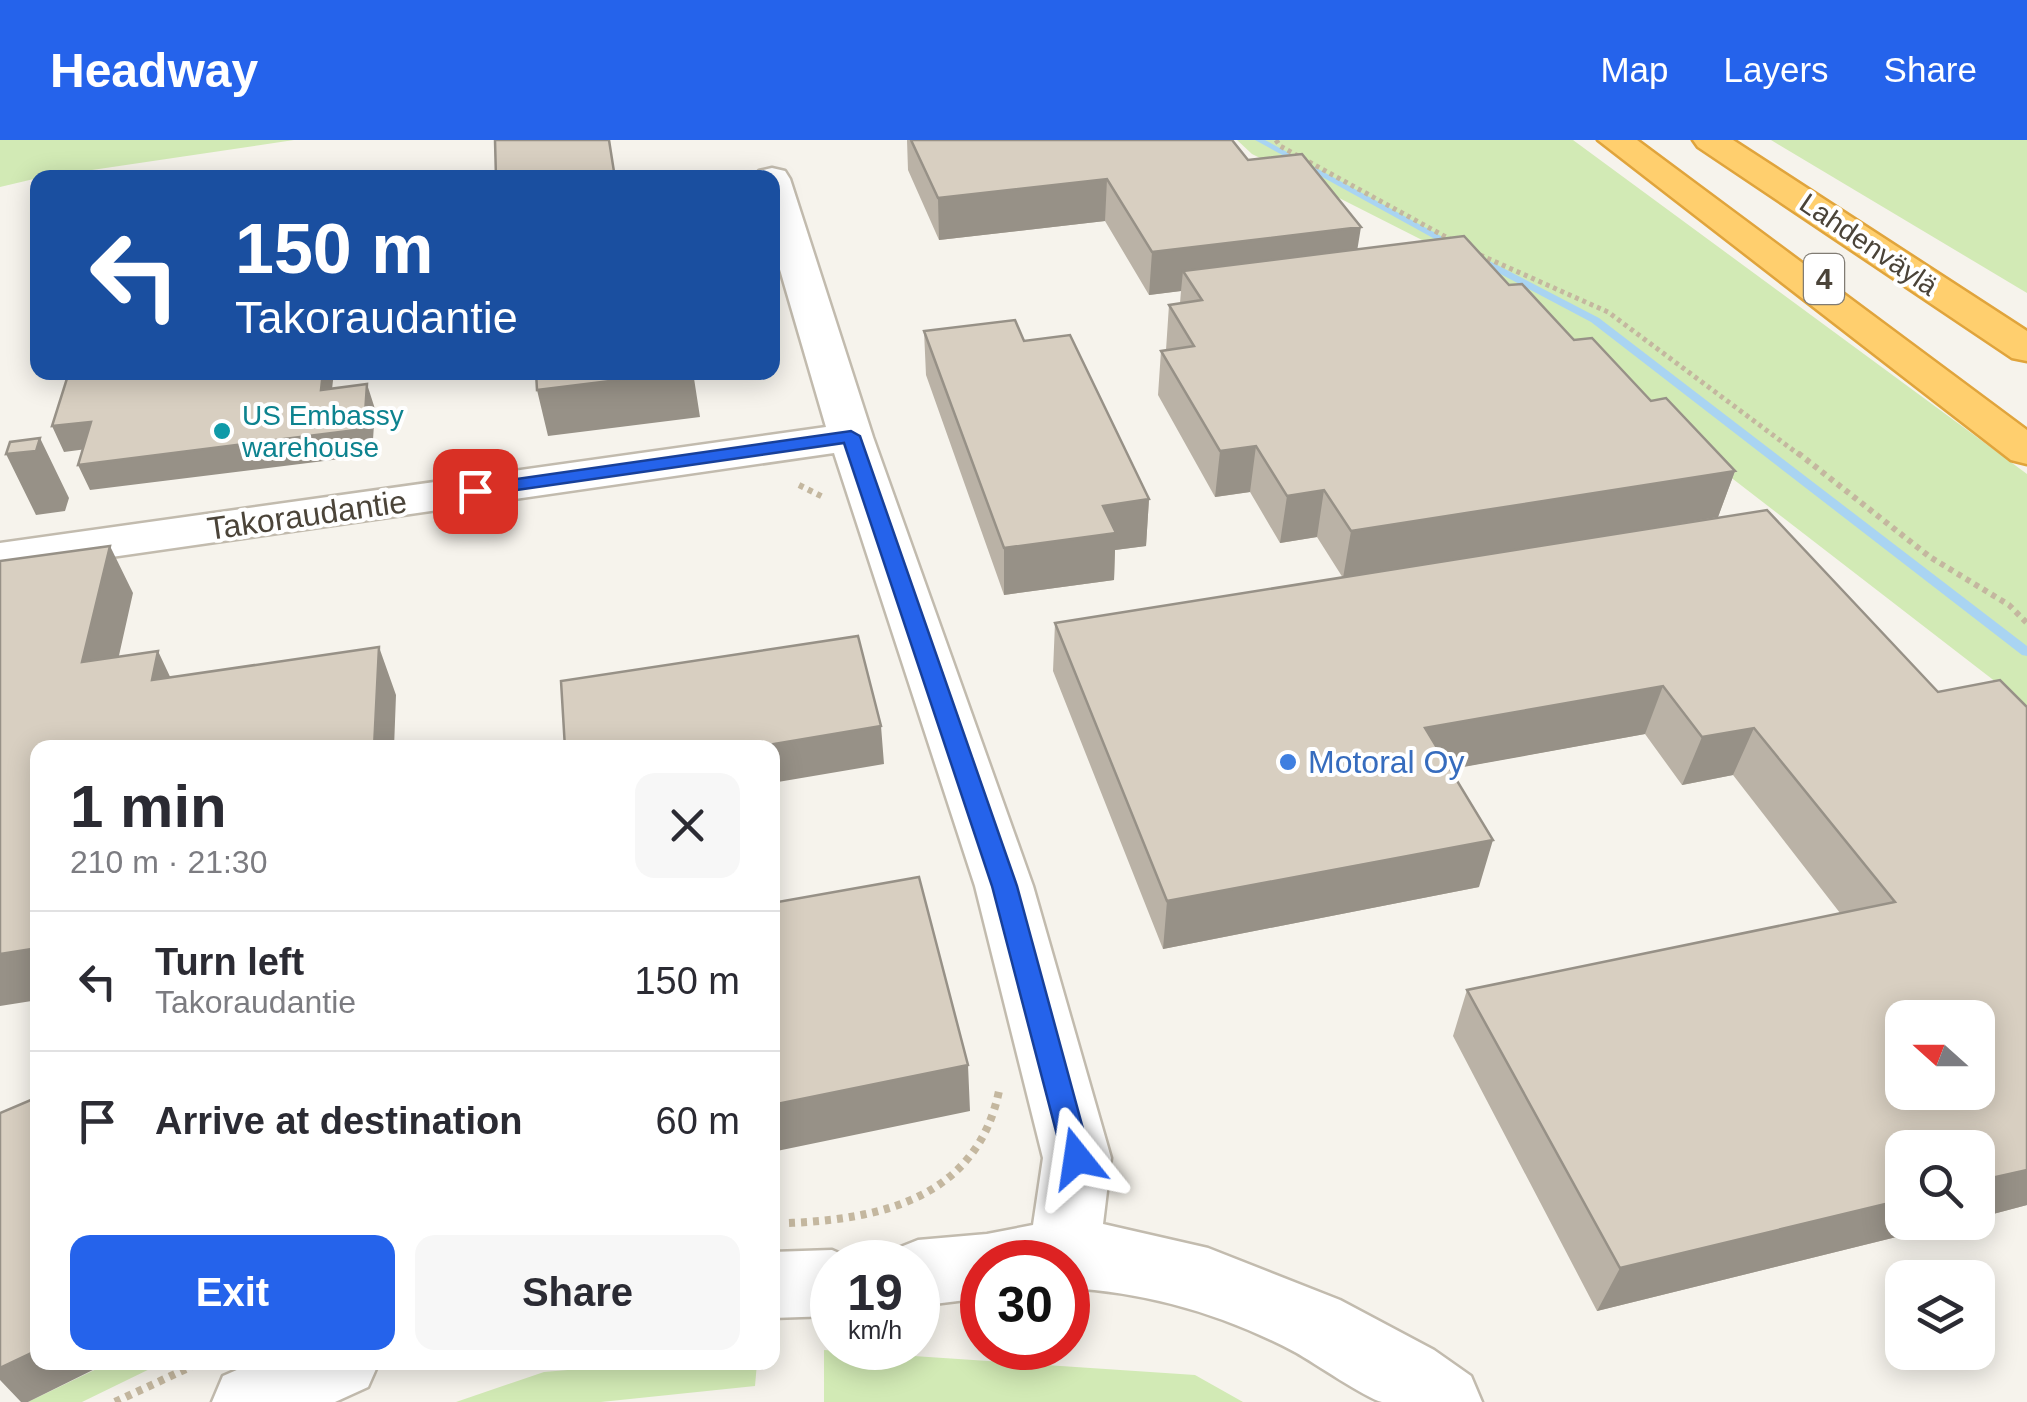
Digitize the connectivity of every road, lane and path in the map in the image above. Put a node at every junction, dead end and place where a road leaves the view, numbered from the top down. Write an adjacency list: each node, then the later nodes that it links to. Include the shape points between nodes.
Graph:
1 (1276, 140): 14 (path, via 1503,268 1608,312)
2 (1618, 140): 8 (highway, Lahdenväylä / 4); 10 (highway)
3 (1710, 140): 4 (highway, Lahdenväylä / 4)
4 (1768, 177): 6 (highway); 7 (highway, Lahdenväylä / 4)
5 (780, 203): 9 (street)
6 (2027, 323)
7 (2027, 349)
8 (2027, 418)
9 (851, 436): 13 (street, Takoraudantie); 17 (street, via 1004,886 1077,1158)
10 (2027, 450)
11 (786, 481): 12 (path)
12 (834, 507)
13 (0, 558)
14 (2027, 624)
15 (999, 1079): 16 (path, via 992,1124 943,1181 862,1218)
16 (780, 1224)
17 (1040, 1240)
18 (1090, 1261): 25 (street, via 1142,1264 1282,1307)
19 (810, 1284): 20 (street)
20 (780, 1285)
21 (183, 1370): 23 (path)
22 (324, 1370): 24 (street)
23 (115, 1402)
24 (250, 1402)
25 (1444, 1402)

